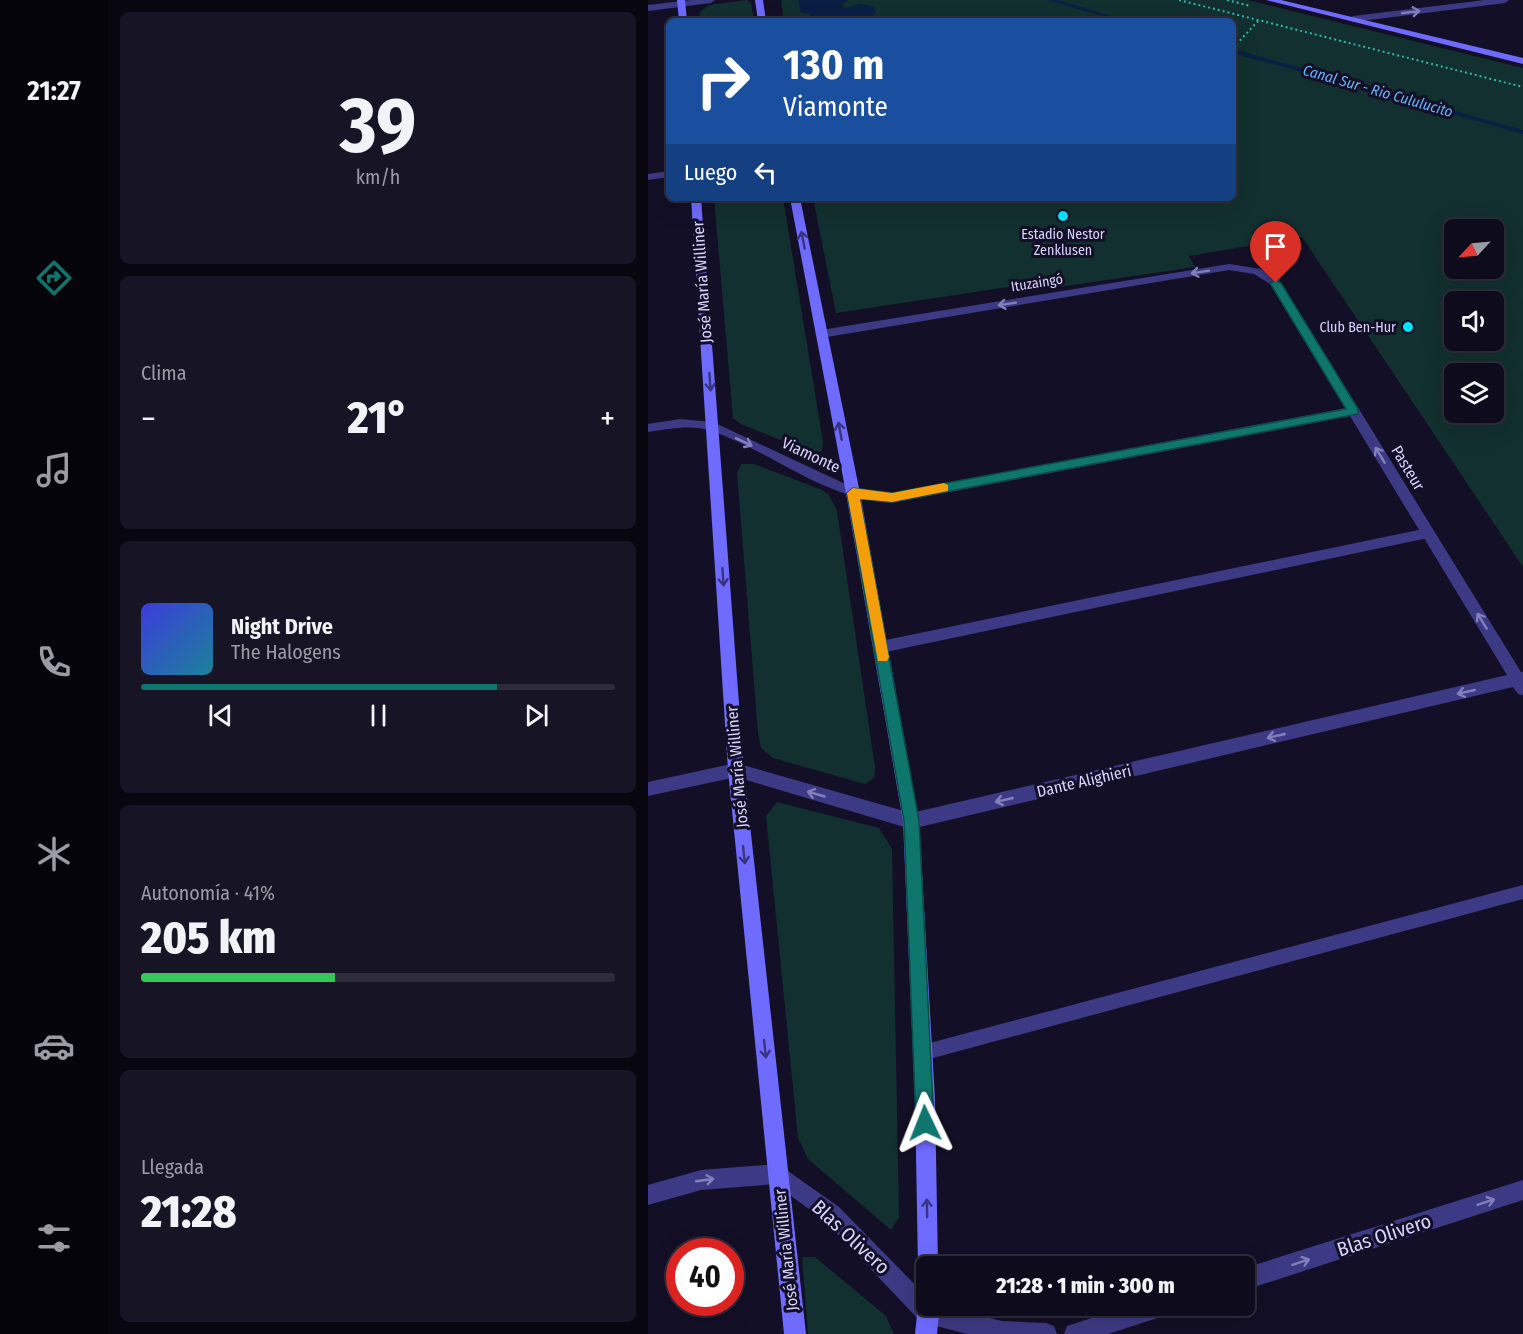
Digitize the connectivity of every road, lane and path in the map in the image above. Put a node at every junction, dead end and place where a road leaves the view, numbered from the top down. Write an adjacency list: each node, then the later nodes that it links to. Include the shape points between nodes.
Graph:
1 (711, 0): 6 (street)
2 (759, 0): 9 (street)
3 (1179, 0): 11 (path)
4 (1505, 0): 10 (street, one-way to 4)
5 (1273, 1): 10 (street); 11 (path)
6 (681, 2): 7 (street); 8 (street)
7 (648, 8)
8 (682, 18)
9 (762, 18)
10 (1353, 19): 13 (street)
11 (1259, 20): 12 (path); 14 (path)
12 (1236, 44)
13 (1523, 61)
14 (1523, 87)
15 (666, 174): 16 (street)
16 (648, 177)
17 (696, 201): 22 (street, José María Williner, one-way to 22)
18 (796, 201): 20 (street, one-way to 18)
19 (1257, 271): 20 (street, Ituzaingó, one-way to 20, via 1229,267); 21 (street, Pasteur, via 1276,283)
20 (821, 334): 24 (street, one-way to 20)
21 (1354, 411): 24 (street, Viamonte, via 892,498); 25 (street, Pasteur, one-way to 21)
22 (713, 426): 23 (street, Viamonte, via 680,423); 24 (street, Viamonte, one-way to 24); 28 (street, José María Williner, one-way to 28)
23 (648, 428)
24 (853, 493): 26 (street)
25 (1428, 533): 26 (lane); 27 (street, Pasteur, one-way to 25)
26 (881, 647): 30 (street)
27 (1521, 682): 30 (street, Dante Alighieri, one-way to 30)
28 (736, 770): 29 (street, Dante Alighieri); 30 (street, Dante Alighieri, one-way to 28); 33 (street, José María Williner, one-way to 33)
29 (648, 789)
30 (911, 821): 32 (street)
31 (1523, 892): 32 (lane)
32 (922, 1053): 36 (street, one-way to 32)
33 (778, 1174): 35 (street, one-way to 33, via 700,1180); 39 (street, Blas Olivero, via 832,1214); 40 (street, José María Williner)
34 (1523, 1190): 37 (street, Blas Olivero, one-way to 34)
35 (648, 1195)
36 (928, 1256)
37 (1255, 1276)
38 (1131, 1316): 42 (street)
39 (928, 1318): 41 (street, Blas Olivero, via 1002,1332)
40 (795, 1334)
41 (1046, 1334)
42 (1075, 1334)

